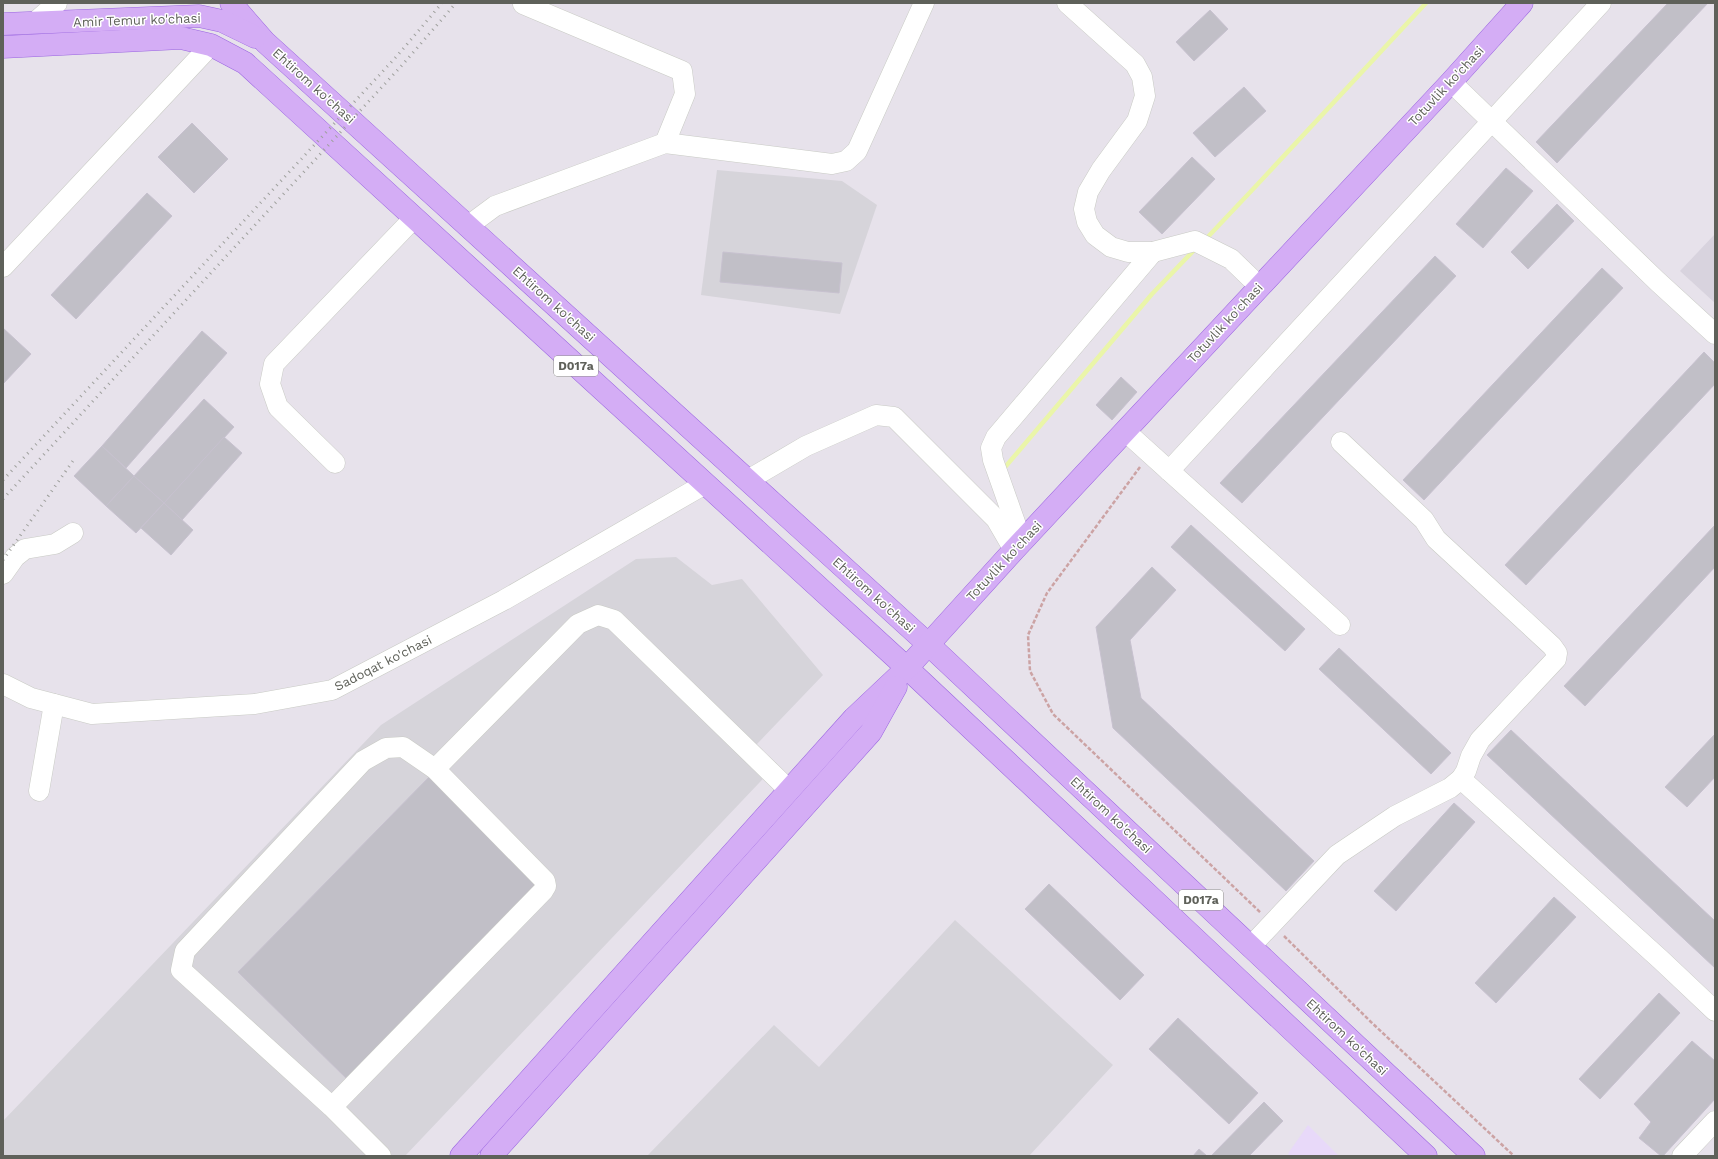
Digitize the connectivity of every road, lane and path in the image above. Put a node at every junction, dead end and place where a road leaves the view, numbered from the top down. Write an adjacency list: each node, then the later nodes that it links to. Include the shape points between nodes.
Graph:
1 (57, 3): 8 (street)
2 (231, 3): 10 (main road)
3 (924, 3): 16 (street, via 857,151 846,161 832,164)
4 (1067, 3): 19 (street, via 1135,64 1142,77 1144,96 1137,121 1088,192 1084,209 1087,222 1095,235 1111,247 1128,252)
5 (1601, 3): 15 (street)
6 (523, 4): 16 (street, via 682,71 685,94)
7 (1517, 5): 14 (main road, Totuvlik ko'chasi)
8 (34, 23): 9 (main road, Amir Temur ko'chasi); 10 (main road, Amir Temur ko'chasi, via 199,16 228,23)
9 (3, 24)
10 (265, 42): 13 (main road); 18 (main road, Ehtirom ko'chasi / D017a)
11 (211, 45): 12 (main road, Amir Temur ko'chasi, via 175,38); 13 (main road, Amir Temur ko'chasi); 20 (street)
12 (3, 47)
13 (245, 63): 17 (main road, D017a)
14 (1451, 82): 15 (street); 21 (main road, Totuvlik ko'chasi)
15 (1492, 121): 22 (street); 27 (street)
16 (665, 143): 18 (street, via 495,206)
17 (414, 218): 26 (street, via 274,364 270,384 278,407); 29 (main road, D017a)
18 (468, 226): 28 (main road, Ehtirom ko'chasi / D017a)
19 (1153, 252): 21 (street, via 1201,244 1231,259); 31 (street, via 996,437 991,448 993,460)
20 (3, 267)
21 (1259, 286): 23 (main road, Totuvlik ko'chasi)
22 (1715, 334)
23 (1125, 431): 25 (street); 31 (main road, Totuvlik ko'chasi)
24 (1341, 442): 39 (street, via 1424,520 1436,539 1557,653 1556,659 1480,740)
25 (1150, 453): 27 (street); 42 (path, via 1047,593 1028,635 1030,671 1053,714)
26 (335, 463)
27 (1169, 471): 33 (street)
28 (748, 480): 31 (street, via 813,443 876,416 894,417 996,519); 34 (main road, Ehtirom ko'chasi / D017a)
29 (705, 484): 35 (main road, D017a); 37 (street, Sadoqat ko'chasi, via 504,600 332,690 255,704 92,714)
30 (73, 533): 32 (street, via 55,544 26,549)
31 (1018, 546): 34 (main road, Totuvlik ko'chasi)
32 (3, 574)
33 (1340, 625)
34 (928, 644): 35 (main road, Totuvlik ko'chasi); 43 (main road, Ehtirom ko'chasi / D017a)
35 (907, 668): 40 (main road, via 854,718); 49 (main road, via 871,732); 50 (main road, D017a)
36 (3, 684): 37 (street, Sadoqat ko'chasi, via 31,698)
37 (54, 704): 41 (street)
38 (435, 769): 40 (street, via 578,624 598,615 614,620); 45 (street, via 545,881 546,886); 45 (street, via 403,747 386,748 362,761 185,951 181,970)
39 (1461, 779): 42 (street, via 1450,788 1395,816 1337,855); 44 (street)
40 (789, 790): 48 (main road)
41 (39, 791)
42 (1272, 924): 43 (street); 52 (path, via 1371,1022)
43 (1251, 946): 51 (main road, Ehtirom ko'chasi / D017a)
44 (1715, 1011)
45 (332, 1107): 47 (street)
46 (1715, 1121): 53 (street)
47 (381, 1156)
48 (461, 1156)
49 (491, 1156)
50 (1426, 1156)
51 (1474, 1156)
52 (1514, 1156)
53 (1682, 1156)

